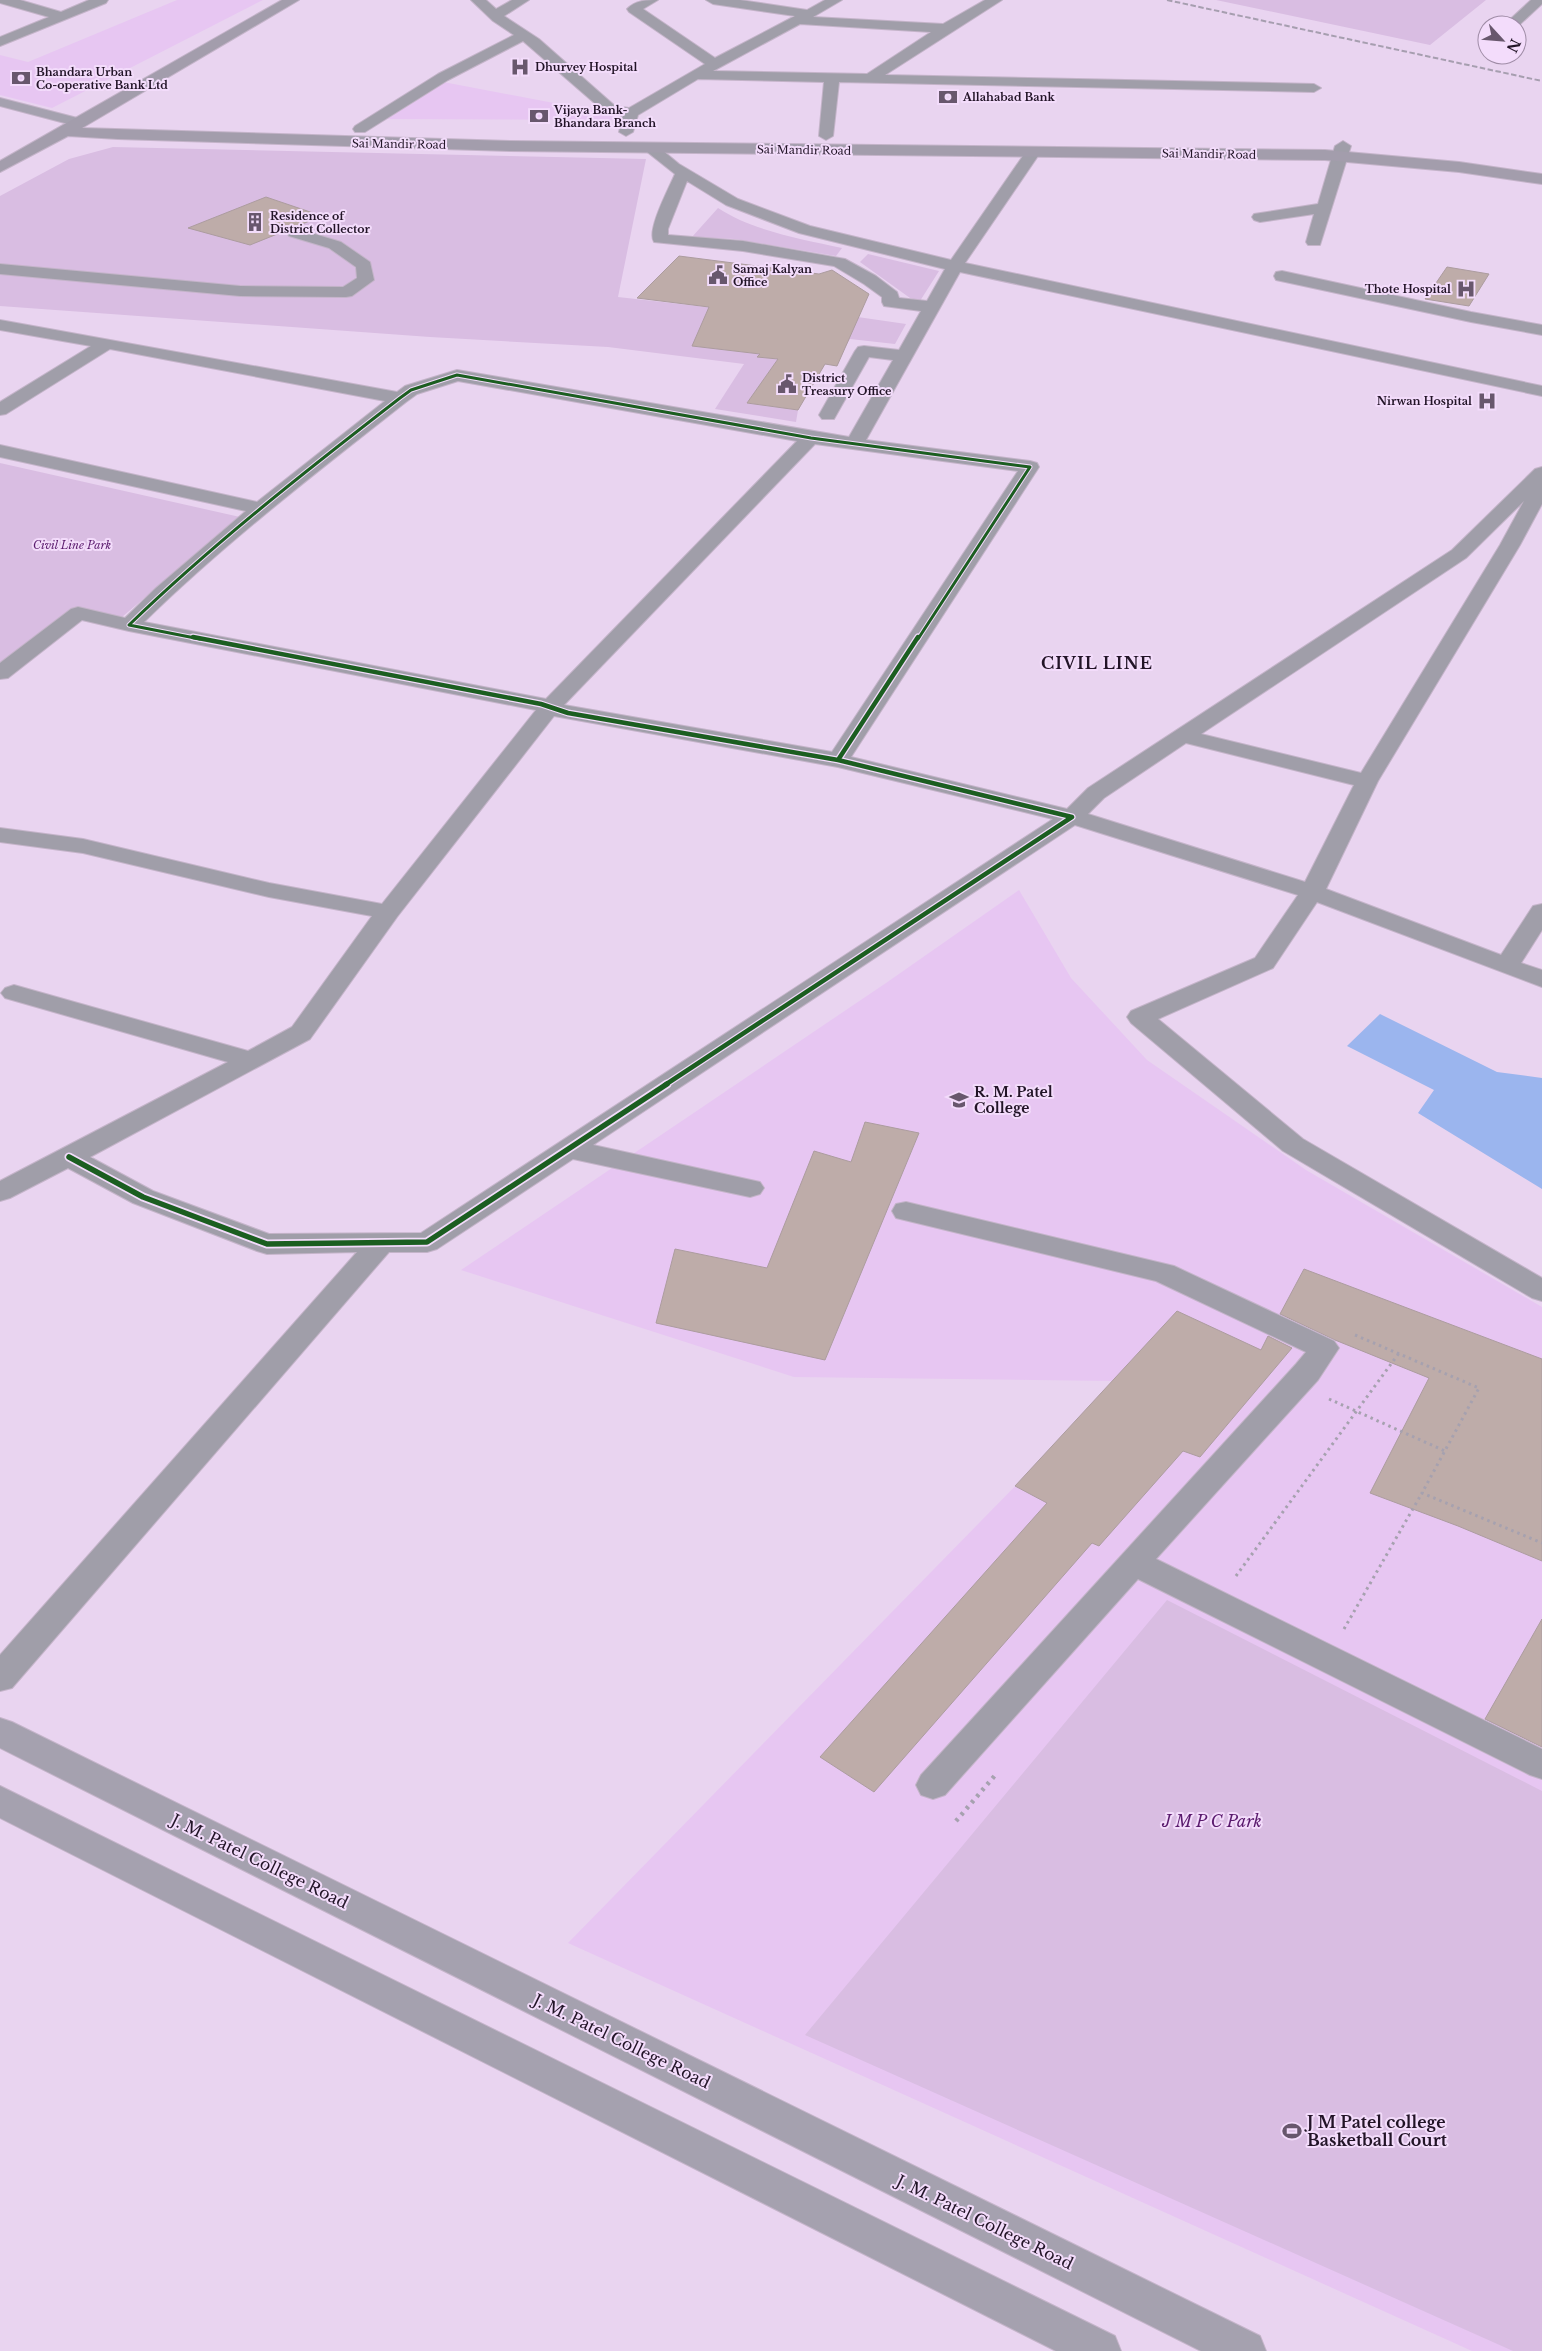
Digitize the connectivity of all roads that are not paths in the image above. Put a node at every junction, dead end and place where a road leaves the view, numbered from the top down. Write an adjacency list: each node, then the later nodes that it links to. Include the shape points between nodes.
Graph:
1 (5, 0): 14 (street)
2 (101, 0): 14 (street)
3 (292, 0): 24 (highway)
4 (478, 0): 12 (street)
5 (522, 0): 12 (street)
6 (651, 0): 19 (street, via 634,9)
7 (712, 0): 11 (street)
8 (835, 0): 15 (street)
9 (995, 0): 16 (street)
10 (1539, 0): 13 (street)
11 (749, 2): 15 (street)
12 (495, 15): 17 (street)
13 (1522, 15)
14 (61, 16): 18 (street)
15 (802, 17): 16 (street); 19 (street)
16 (946, 28): 22 (street)
17 (524, 35): 26 (street, via 611,110); 32 (street, via 443,78)
18 (0, 42)
19 (714, 64): 20 (street)
20 (695, 75): 21 (street); 26 (street)
21 (832, 78): 22 (street); 38 (street)
22 (871, 78): 23 (street)
23 (1314, 88)
24 (130, 92): 27 (highway); 28 (highway, via 126,108)
25 (0, 102): 31 (main road)
26 (631, 113): 36 (street)
27 (94, 115): 29 (highway); 31 (highway)
28 (129, 115)
29 (114, 117)
30 (163, 121): 32 (highway, Sai Mandir Road)
31 (80, 123): 33 (highway)
32 (360, 129): 34 (highway, Sai Mandir Road)
33 (66, 130): 37 (highway, Sai Mandir Road); 42 (highway)
34 (493, 131)
35 (598, 132): 36 (highway, Sai Mandir Road)
36 (626, 132): 39 (highway, Sai Mandir Road)
37 (118, 135): 39 (highway, Sai Mandir Road, via 358,143); 42 (highway, via 70,140)
38 (826, 136): 39 (highway, Sai Mandir Road); 40 (highway, Sai Mandir Road, via 1035,138)
39 (650, 138): 41 (highway, Sai Mandir Road); 45 (street)
40 (1342, 151): 41 (highway, Sai Mandir Road); 43 (highway, Sai Mandir Road, via 1460,156); 46 (highway, Sai Mandir Road); 47 (street)
41 (1032, 153): 53 (street)
42 (24, 154): 44 (highway)
43 (1542, 166)
44 (0, 167)
45 (683, 172): 50 (street, via 732,202 806,230); 52 (street, via 660,229 660,239 743,246)
46 (1542, 179)
47 (1324, 208): 48 (street); 51 (street)
48 (1260, 217)
49 (294, 233): 54 (street, via 335,245 364,265 366,280 346,292 240,290)
50 (856, 242): 52 (street); 53 (street)
51 (1314, 242)
52 (837, 262): 56 (street, via 891,296 885,307)
53 (955, 266): 56 (street); 61 (street)
54 (0, 268)
55 (1282, 276): 58 (street, via 1471,318)
56 (932, 307): 60 (street)
57 (0, 325): 59 (street)
58 (1542, 330)
59 (106, 343): 62 (street); 63 (street)
60 (904, 356): 64 (street, via 864,351); 66 (street)
61 (1542, 391)
62 (400, 398): 65 (street, via 411,390 457,375); 70 (street)
63 (0, 410)
64 (828, 415)
65 (811, 438): 66 (street); 73 (street)
66 (855, 443): 75 (street, via 1030,467)
67 (0, 451): 70 (street)
68 (1542, 473): 74 (street, via 1459,554)
69 (1542, 486): 76 (street, via 1510,545)
70 (261, 509): 71 (street, via 162,592)
71 (129, 625): 72 (street, via 78,613); 73 (street)
72 (0, 673)
73 (550, 707): 75 (street, via 568,713); 81 (street)
74 (1183, 736): 76 (street); 77 (street, via 1096,793)
75 (838, 760): 77 (street)
76 (1367, 781): 79 (street)
77 (1072, 817): 79 (street); 86 (street)
78 (0, 835): 81 (street, via 83,846 269,890)
79 (1312, 892): 82 (street); 92 (street, via 1264,963 1140,1017 1293,1145)
80 (1542, 911): 82 (street)
81 (388, 912): 85 (street, via 302,1034)
82 (1506, 966): 83 (street)
83 (1542, 979)
84 (14, 992): 85 (street)
85 (251, 1060): 87 (street)
86 (568, 1149): 88 (street); 91 (street, via 427,1242)
87 (70, 1157): 89 (street); 91 (street, via 143,1197 267,1244)
88 (750, 1188)
89 (0, 1192)
90 (906, 1212): 93 (street, via 1164,1273 1324,1348 1296,1384)
91 (381, 1243): 94 (street)
92 (1542, 1291)
93 (1134, 1562): 96 (street); 97 (street)
94 (0, 1678)
95 (0, 1732): 100 (main road, J. M. Patel College Road)
96 (1542, 1765)
97 (933, 1785)
98 (0, 1801): 99 (main road)
99 (1100, 2351)
100 (1245, 2351)

